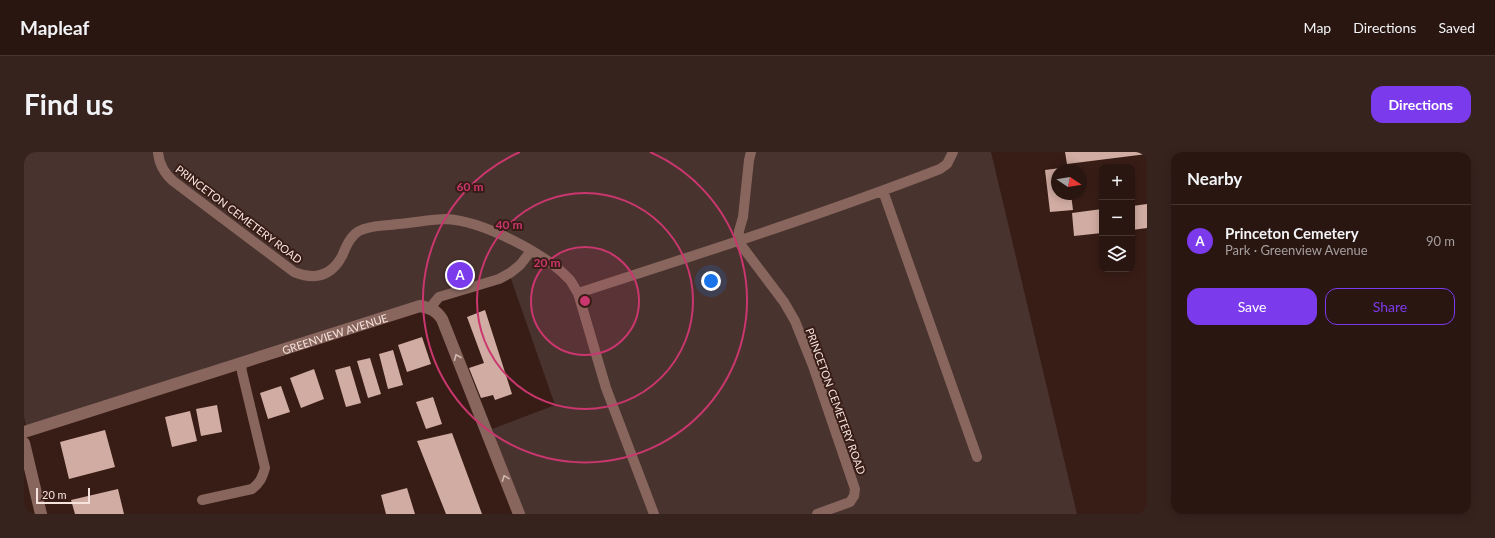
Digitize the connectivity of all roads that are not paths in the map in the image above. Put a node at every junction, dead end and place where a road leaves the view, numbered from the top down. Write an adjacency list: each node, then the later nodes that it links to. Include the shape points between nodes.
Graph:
1 (158, 152): 6 (lane, PRINCETON CEMETERY ROAD, via 158,159 165,173 173,181 294,272 302,275 323,275 341,258 350,239 359,231 388,225 446,219 463,222 504,237)
2 (751, 152): 5 (lane)
3 (953, 152): 4 (lane, via 948,164 940,169)
4 (883, 191): 5 (lane); 12 (lane)
5 (738, 241): 7 (lane); 17 (lane, PRINCETON CEMETERY ROAD, via 784,302 795,321 855,489 850,502)
6 (531, 251): 7 (lane, PRINCETON CEMETERY ROAD, via 570,280); 8 (lane, via 510,273 499,279 439,297)
7 (578, 293): 16 (lane, PRINCETON CEMETERY ROAD, via 606,388)
8 (430, 308): 9 (street, GREENVIEW AVENUE, via 420,306); 15 (street, one-way to 8, via 442,319)
9 (241, 363): 10 (street, GREENVIEW AVENUE); 13 (lane, via 264,468 262,479 252,489)
10 (24, 432)
11 (24, 443): 14 (street)
12 (977, 457)
13 (202, 500)
14 (41, 514)
15 (519, 514)
16 (654, 514)
17 (817, 514)

